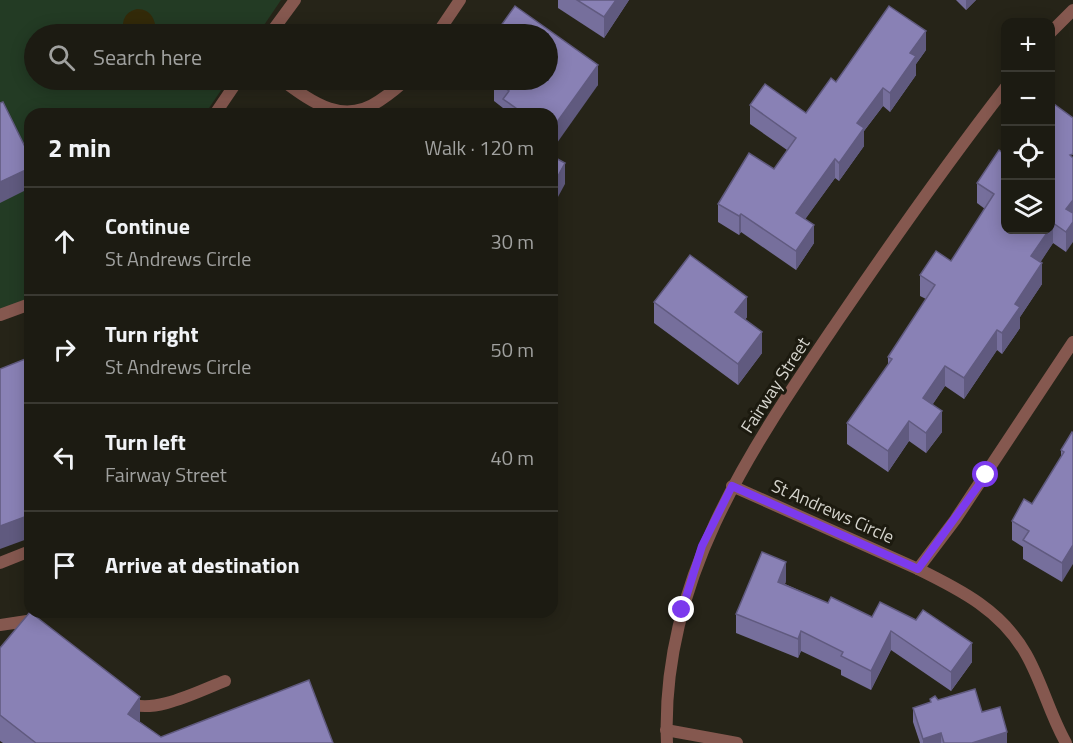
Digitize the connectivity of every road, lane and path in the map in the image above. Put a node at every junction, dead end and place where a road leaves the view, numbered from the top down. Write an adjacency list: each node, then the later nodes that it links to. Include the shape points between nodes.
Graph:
1 (295, 0): 4 (street)
2 (459, 0): 5 (street)
3 (1073, 10): 6 (street)
4 (277, 24)
5 (443, 24)
6 (1055, 28)
7 (231, 90): 11 (street)
8 (297, 90): 12 (street)
9 (393, 90): 13 (street)
10 (1001, 92): 17 (street, Fairway Street, via 917,204)
11 (219, 108)
12 (326, 108)
13 (365, 108)
14 (24, 306): 15 (street)
15 (0, 315)
16 (1073, 342): 20 (street, via 986,475)
17 (732, 486): 20 (street, St Andrews Circle); 25 (street, Fairway Street, via 702,546 682,610 669,681)
18 (24, 553): 19 (street)
19 (0, 563)
20 (918, 569): 28 (street, St Andrews Circle, via 961,590 1008,628 1026,654)
21 (0, 625): 22 (street, via 27,621)
22 (53, 633)
23 (225, 681): 24 (street, via 154,707 136,708)
24 (116, 696)
25 (666, 730): 26 (street); 27 (street, Fairway Street)
26 (729, 742)
27 (667, 743)
28 (1066, 743)

